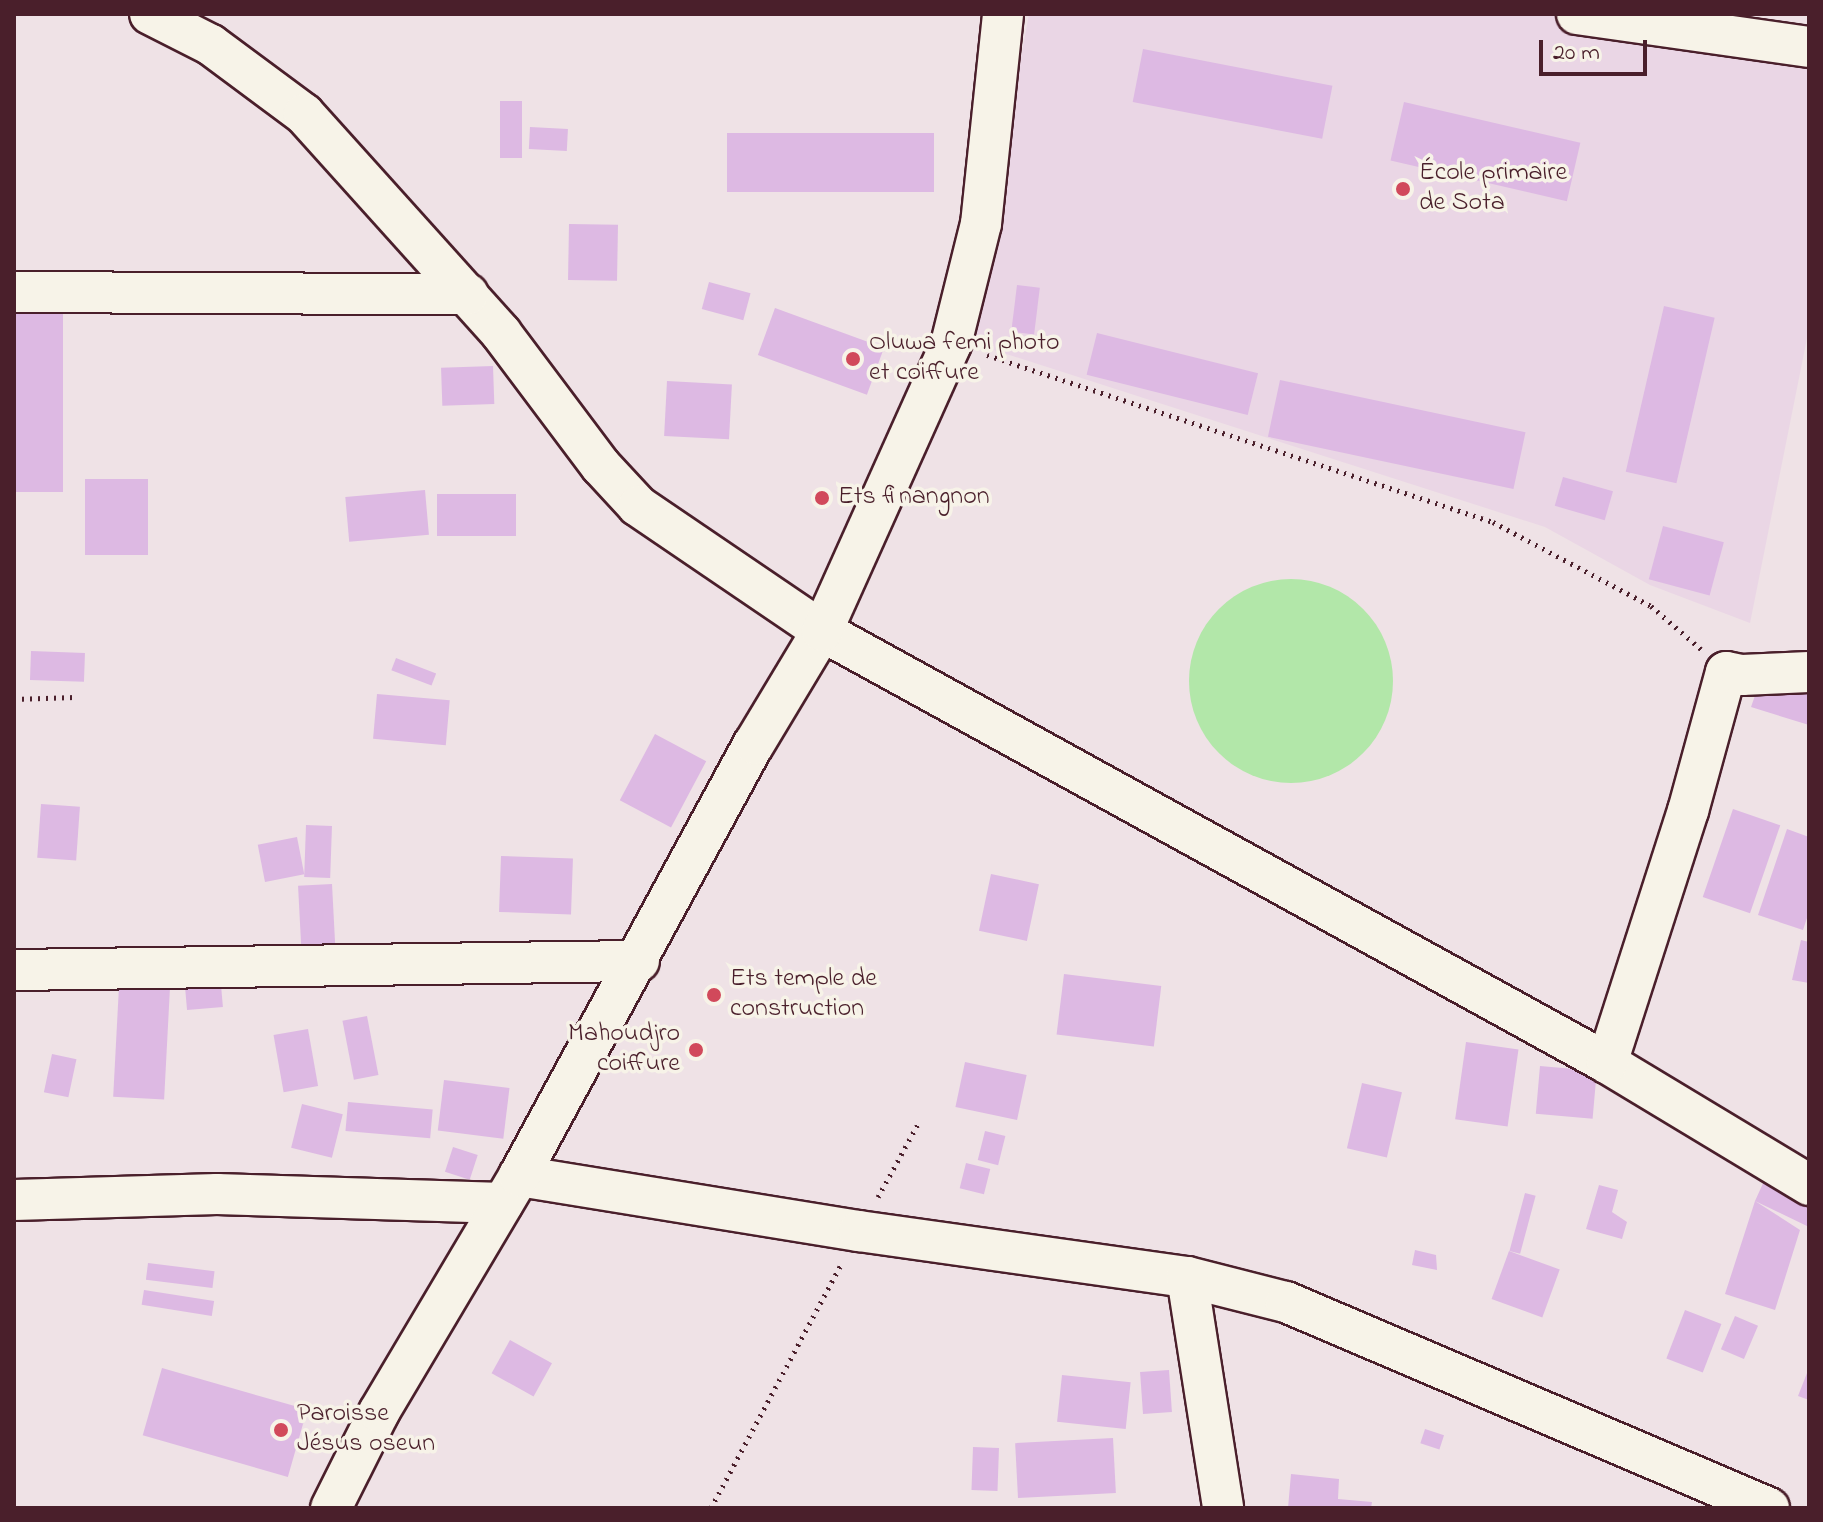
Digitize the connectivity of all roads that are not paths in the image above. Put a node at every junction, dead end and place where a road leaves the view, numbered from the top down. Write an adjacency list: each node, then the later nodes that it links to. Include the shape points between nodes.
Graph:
1 (150, 14): 7 (street, via 211,45 304,114)
2 (1003, 14): 8 (street, via 981,224 951,344)
3 (1577, 14): 4 (street)
4 (1674, 22): 5 (street)
5 (1809, 47)
6 (14, 292): 7 (street)
7 (468, 294): 8 (street, via 638,506)
8 (822, 631): 10 (street, via 754,744); 12 (street)
9 (1809, 672): 12 (street, via 1726,672 1688,811)
10 (639, 961): 11 (street); 14 (street)
11 (14, 970)
12 (1607, 1063): 13 (street)
13 (1809, 1185)
14 (511, 1189): 15 (street); 16 (street); 17 (street, via 379,1412)
15 (14, 1200)
16 (1187, 1277): 18 (street); 19 (street, via 1286,1302)
17 (331, 1508)
18 (1223, 1508)
19 (1769, 1508)

